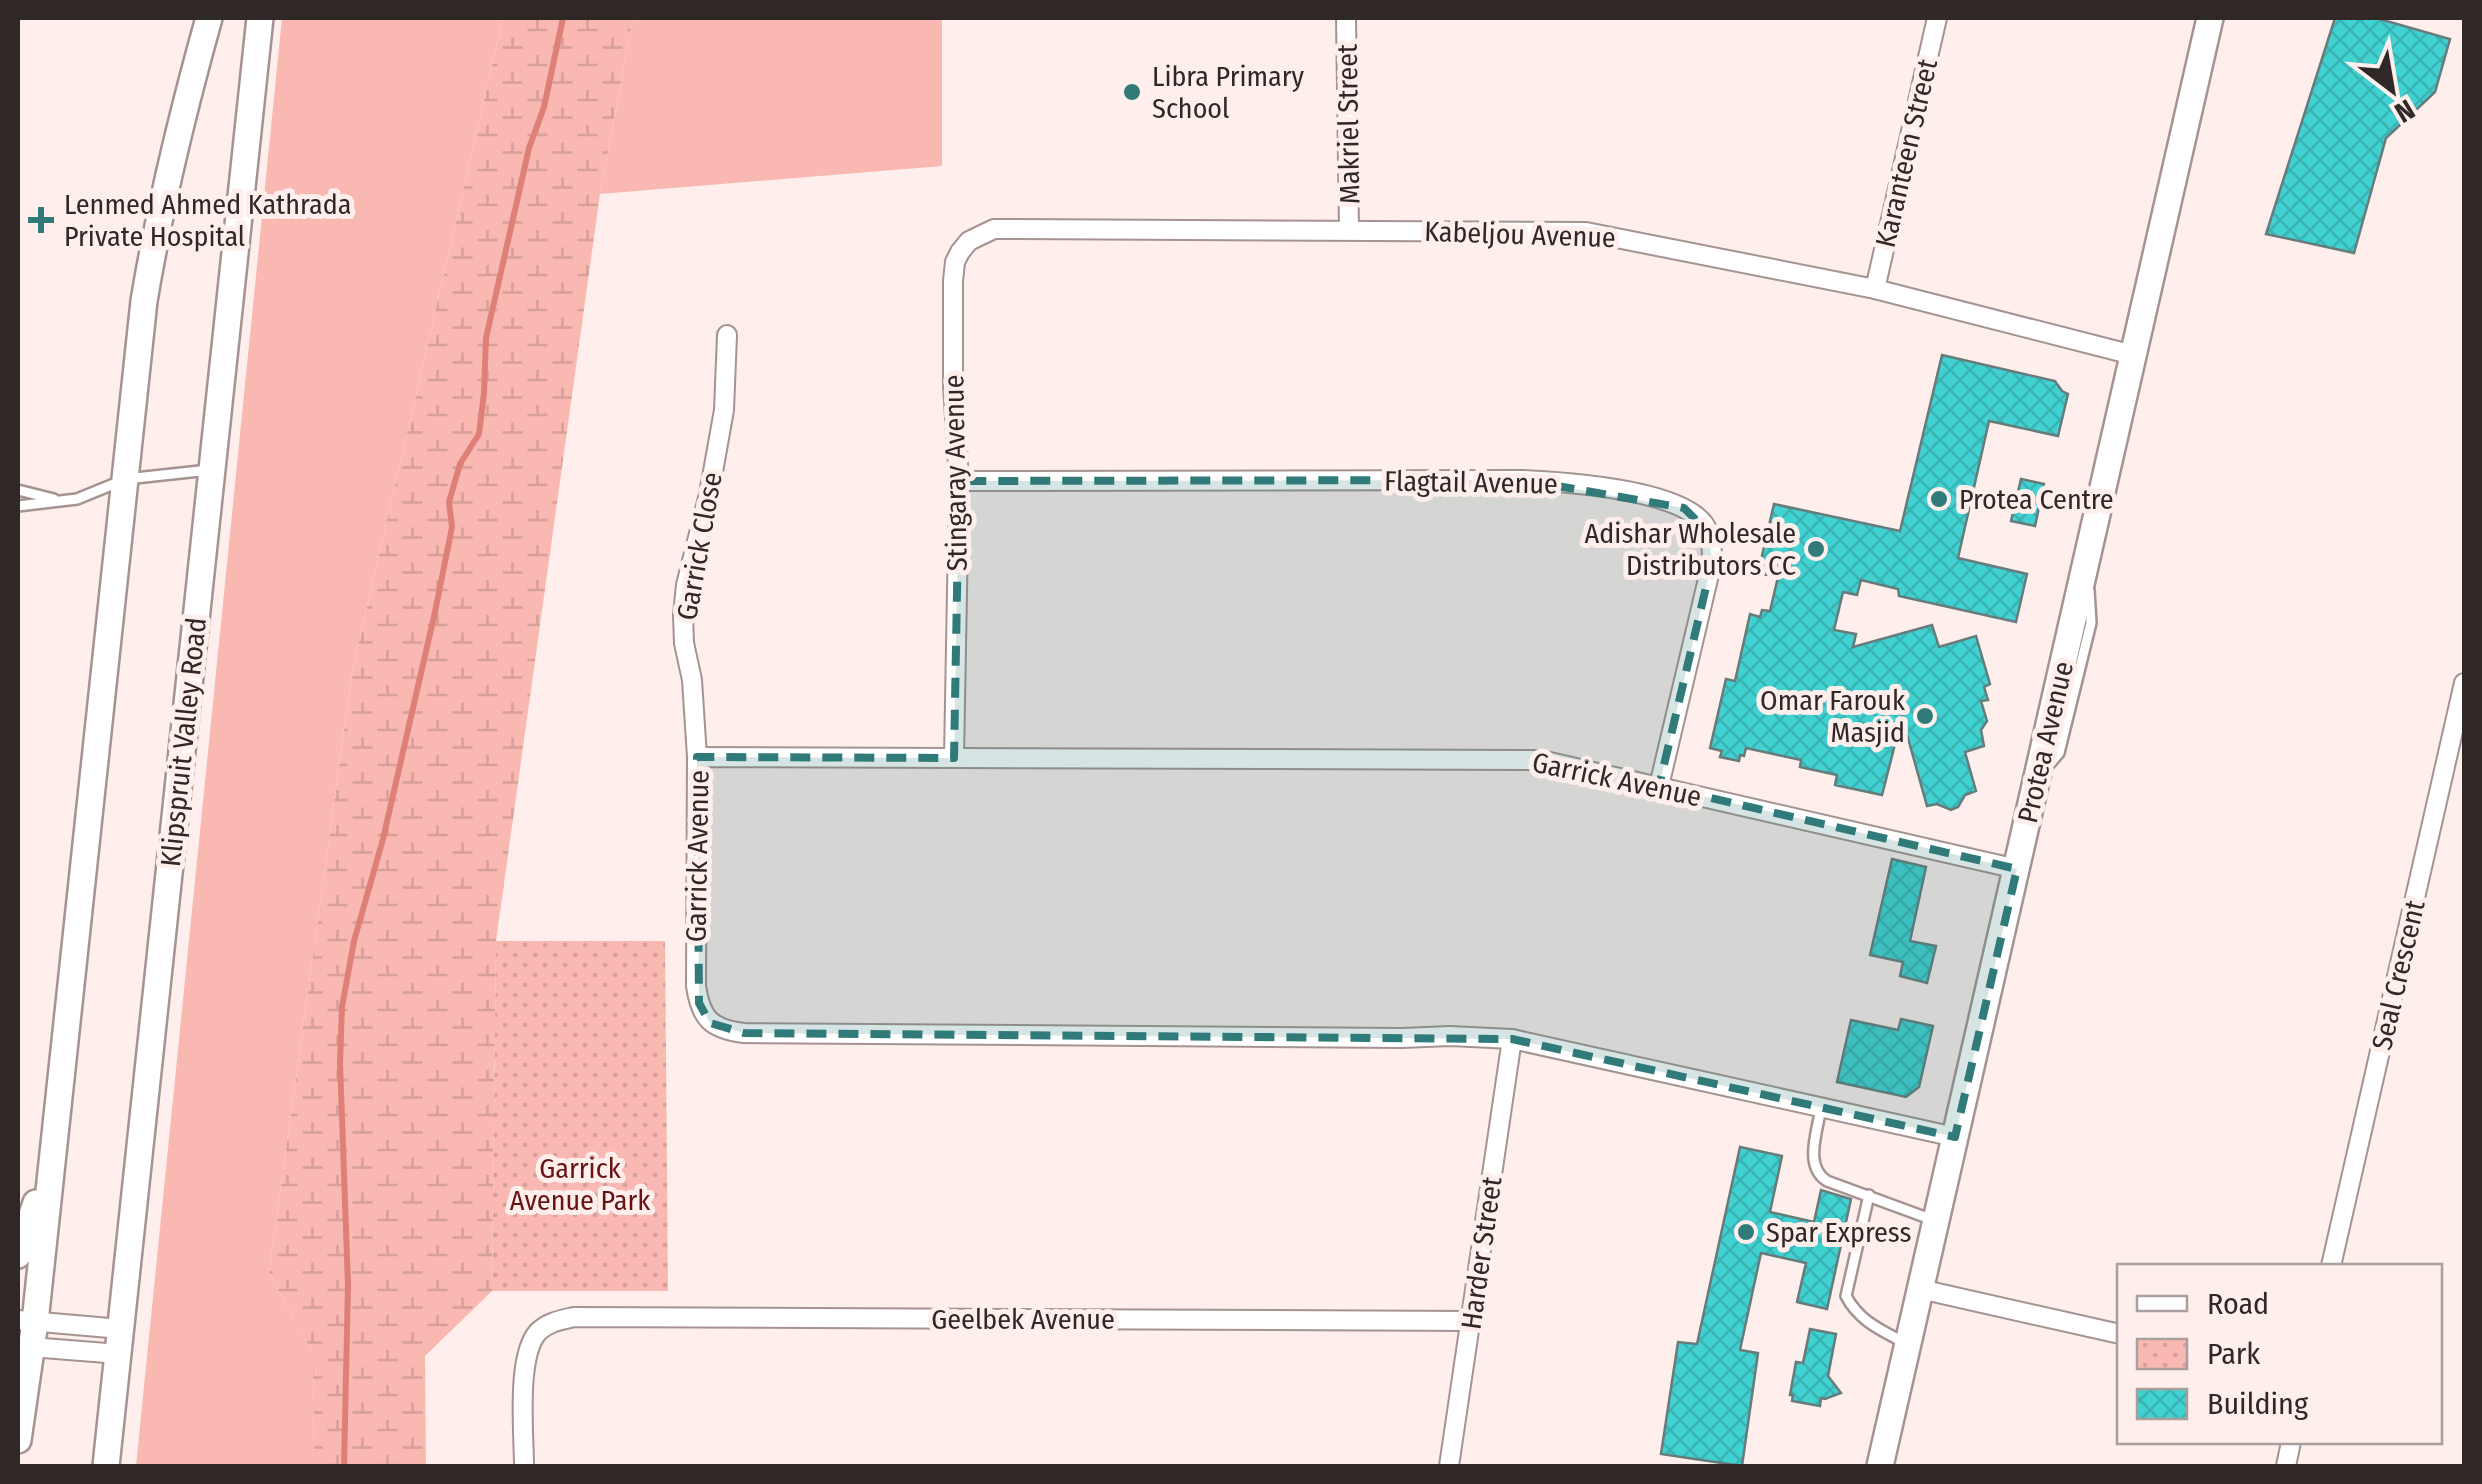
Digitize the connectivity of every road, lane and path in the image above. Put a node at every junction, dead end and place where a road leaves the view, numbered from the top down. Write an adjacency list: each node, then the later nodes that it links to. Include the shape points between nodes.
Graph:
1 (209, 18): 12 (main road, via 158,220)
2 (260, 18): 11 (main road, Klipspruit Valley Road)
3 (1346, 18): 7 (street, Makriel Street)
4 (1937, 18): 8 (street, Karanteen Street)
5 (2210, 18): 10 (main road, Protea Avenue)
6 (1014, 228): 7 (street, Kabeljou Avenue); 13 (street, Stingaray Avenue, via 980,234 955,262)
7 (1349, 230): 8 (street, Kabeljou Avenue, via 1586,232)
8 (1875, 289): 10 (street, Kabeljou Avenue)
9 (727, 335): 18 (street, Garrick Close, via 724,410 682,615)
10 (2133, 355): 21 (main road, Protea Avenue)
11 (212, 470): 12 (lane); 34 (main road, Klipspruit Valley Road)
12 (126, 479): 15 (lane); 25 (main road)
13 (959, 480): 19 (street, Stingaray Avenue); 20 (street, Flagtail Avenue, via 1523,480 1591,485 1684,508 1709,533 1712,562)
14 (18, 490): 15 (lane)
15 (64, 502): 16 (lane)
16 (18, 506)
17 (2464, 683): 29 (street, Seal Crescent)
18 (697, 757): 19 (street, Garrick Avenue); 22 (street, Garrick Avenue, via 696,986 704,1014 722,1030)
19 (954, 758): 20 (street, Garrick Avenue, via 1524,759)
20 (1658, 786): 21 (street, Garrick Avenue)
21 (2017, 868): 24 (main road, Protea Avenue)
22 (1512, 1038): 23 (street, Garrick Avenue); 31 (street, Harder Street)
23 (1821, 1107): 24 (street, Garrick Avenue); 26 (lane, via 1812,1163 1818,1175)
24 (1955, 1137): 27 (main road, Protea Avenue)
25 (54, 1141): 28 (main road); 33 (main road)
26 (1869, 1195): 27 (lane); 35 (lane, via 1846,1296 1864,1321)
27 (1936, 1221): 30 (main road, Protea Avenue)
28 (18, 1255)
29 (2331, 1264)
30 (1920, 1290): 32 (street); 35 (main road, Protea Avenue)
31 (1472, 1320): 38 (street, Geelbek Avenue, via 574,1317 540,1330 528,1352); 39 (street, Harder Street)
32 (2117, 1333)
33 (26, 1334): 34 (street); 36 (main road)
34 (120, 1342): 37 (main road, Klipspruit Valley Road)
35 (1908, 1344): 40 (main road, Protea Avenue)
36 (18, 1440)
37 (106, 1466)
38 (524, 1466)
39 (1449, 1466)
40 (1880, 1466)

